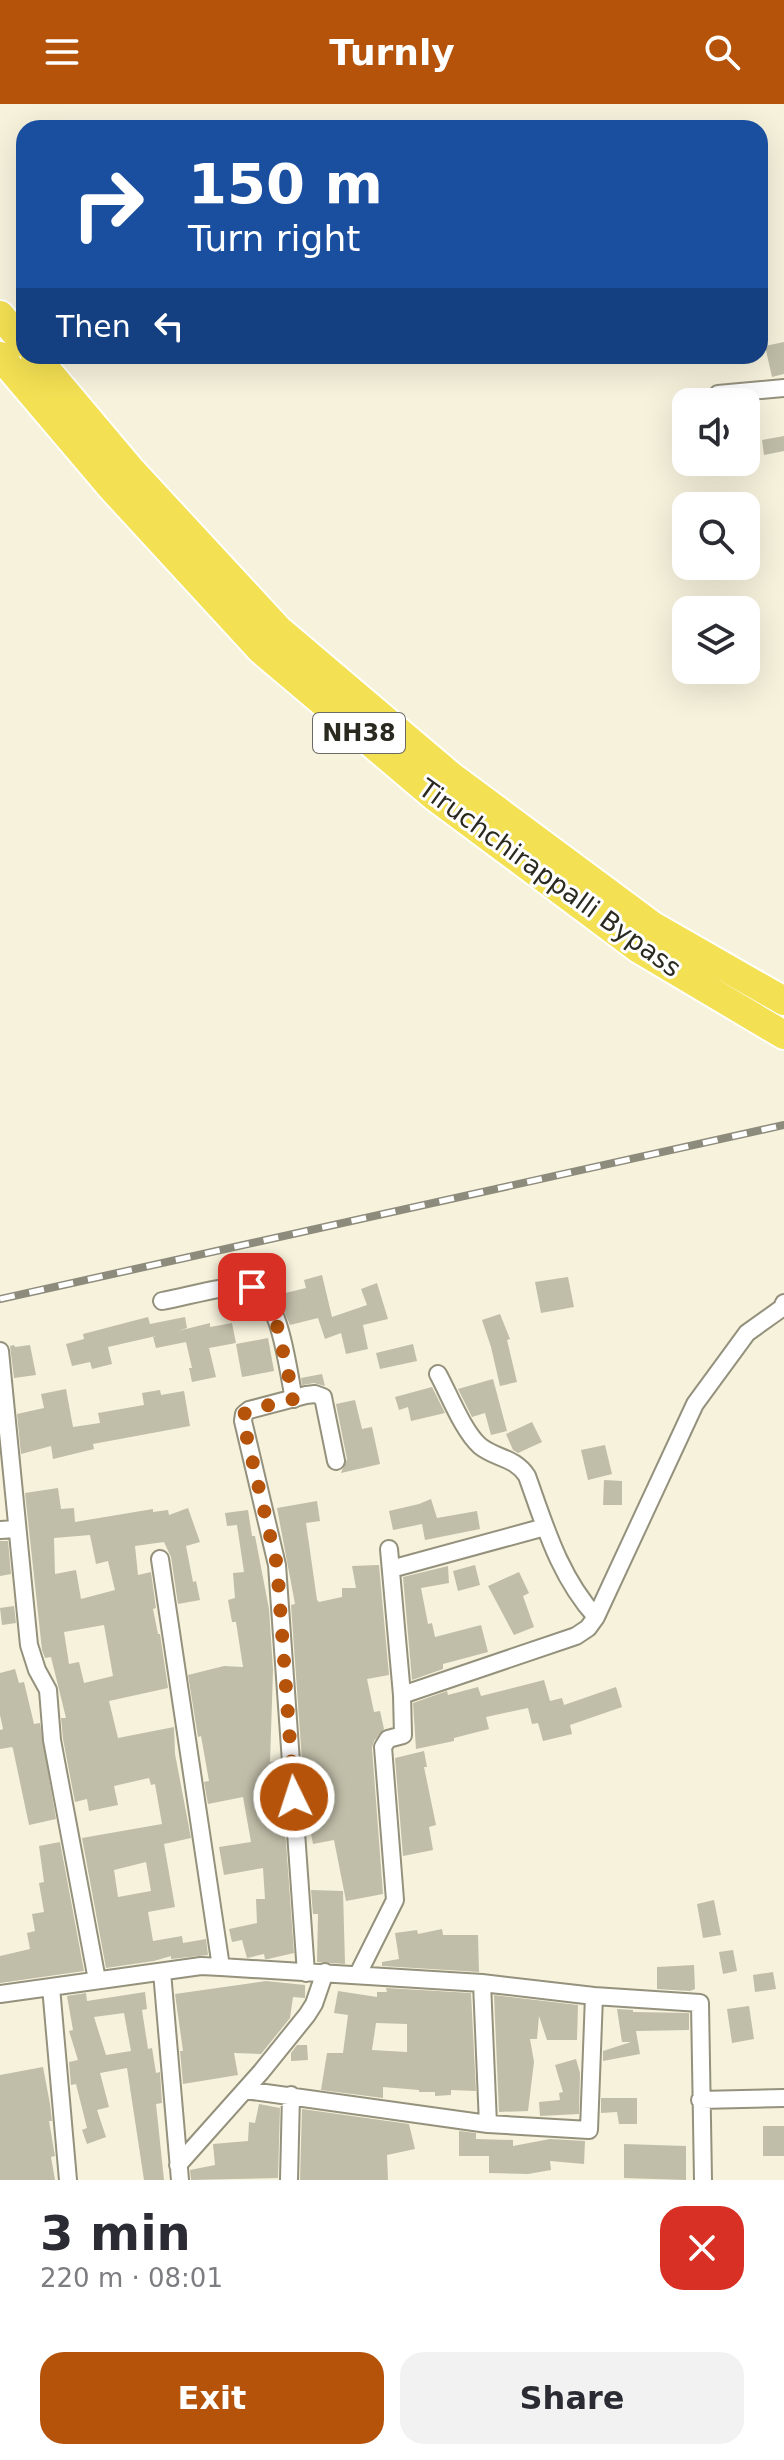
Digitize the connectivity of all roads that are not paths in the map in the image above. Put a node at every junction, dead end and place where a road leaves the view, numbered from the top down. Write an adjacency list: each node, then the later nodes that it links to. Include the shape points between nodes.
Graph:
1 (0, 315): 2 (highway)
2 (16, 334)
3 (0, 356): 8 (highway, Tiruchchirappalli Bypass / NH38, via 261,650 435,797 639,949)
4 (42, 364): 7 (highway, Tiruchchirappalli Bypass / NH38, via 279,630 451,776 653,926)
5 (784, 388): 6 (street)
6 (760, 390)
7 (784, 1001)
8 (784, 1035)
9 (162, 1301): 13 (street, via 234,1287 264,1293 272,1304)
10 (784, 1303): 21 (street, via 747,1333 695,1404)
11 (0, 1351): 16 (street)
12 (438, 1374): 15 (street, via 473,1438 521,1466)
13 (294, 1399): 14 (street, via 323,1397); 26 (street, via 249,1410 243,1421 277,1565)
14 (336, 1461)
15 (545, 1527): 20 (street); 21 (street, via 566,1578)
16 (17, 1529): 17 (street); 28 (street, via 29,1645 48,1690 52,1740)
17 (0, 1530)
18 (389, 1549): 20 (street)
19 (160, 1559): 23 (street)
20 (391, 1569): 22 (street)
21 (596, 1617): 22 (street, via 576,1636)
22 (402, 1695): 27 (street, via 403,1735 388,1739 383,1747 395,1900)
23 (221, 1967): 24 (street); 26 (street)
24 (162, 1972): 28 (street); 38 (street)
25 (325, 1972): 26 (street); 27 (street); 33 (street, via 307,2015)
26 (306, 1973)
27 (358, 1974): 29 (street)
28 (97, 1980): 30 (street)
29 (482, 1983): 32 (street); 37 (street)
30 (51, 1987): 31 (street); 39 (street)
31 (0, 1994)
32 (594, 1996): 36 (street, via 700,2003); 37 (street, via 589,2130)
33 (245, 2090): 34 (street); 38 (street)
34 (291, 2095): 37 (street); 40 (street)
35 (784, 2098): 36 (street)
36 (700, 2100): 41 (street)
37 (488, 2124)
38 (179, 2173)
39 (68, 2180)
40 (289, 2180)
41 (703, 2180)

